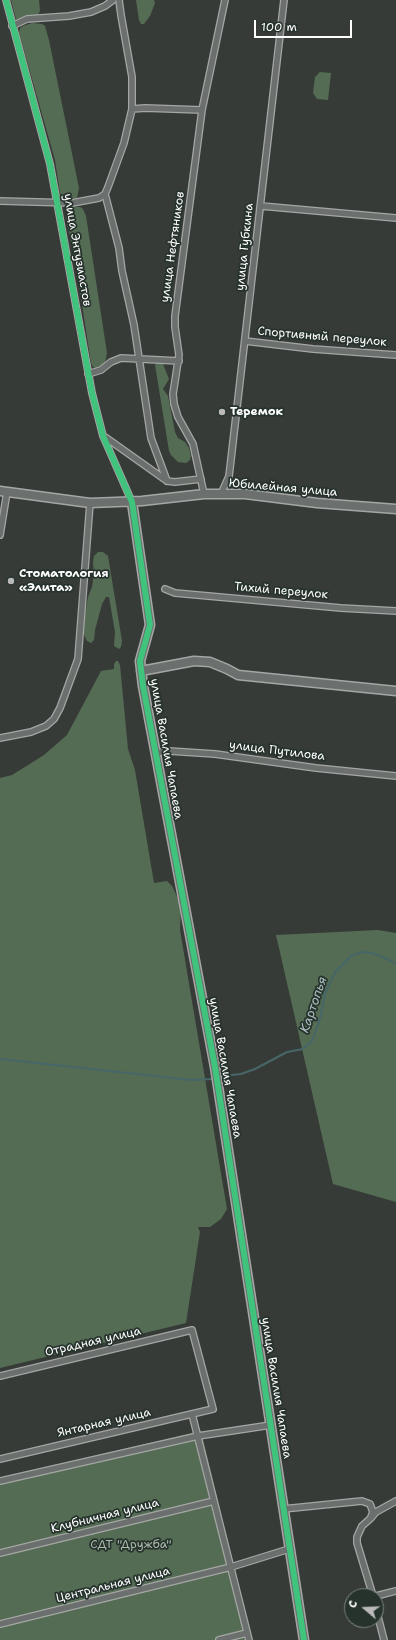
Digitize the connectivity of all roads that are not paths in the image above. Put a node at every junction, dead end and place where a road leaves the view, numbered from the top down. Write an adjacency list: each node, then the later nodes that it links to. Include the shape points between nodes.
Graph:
1 (6, 0): 6 (street, улица Энтузиастов)
2 (113, 0): 6 (street, via 91,12 27,19)
3 (119, 0): 7 (street, via 132,77)
4 (225, 0): 8 (street, улица Нефтяников)
5 (284, 0): 12 (street, улица Губкина)
6 (12, 26): 11 (street, улица Энтузиастов, via 47,149)
7 (132, 109): 8 (street); 9 (street, via 124,143)
8 (202, 110): 17 (street, улица Нефтяников, via 175,316)
9 (105, 194): 11 (street, via 94,200); 16 (street, via 119,248)
10 (0, 201): 11 (street)
11 (58, 203): 18 (street, улица Энтузиастов)
12 (260, 206): 13 (street); 14 (street, улица Губкина)
13 (396, 218)
14 (245, 341): 15 (street, Спортивный переулок); 24 (street, улица Губкина, via 229,476)
15 (396, 355)
16 (138, 358): 17 (street); 18 (street, via 116,359 101,370); 21 (street, via 151,438)
17 (179, 361): 20 (street, улица Нефтяников, via 174,404 193,444)
18 (88, 374): 19 (street, улица Энтузиастов)
19 (103, 436): 21 (street); 25 (street, улица Энтузиастов)
20 (200, 479): 21 (street, via 175,482); 23 (street, улица Нефтяников)
21 (167, 480)
22 (4, 491): 26 (street, Юбилейная улица); 28 (street)
23 (204, 494): 24 (street, Юбилейная улица); 25 (street, Юбилейная улица)
24 (221, 494): 27 (street, Юбилейная улица, via 246,494)
25 (132, 502): 26 (street, Юбилейная улица); 31 (street, улица Василия Чапаева, via 150,625 140,661)
26 (90, 503): 33 (street, via 78,659 60,708 54,719 46,726)
27 (396, 509)
28 (0, 535)
29 (164, 589): 30 (street, Тихий переулок, via 175,593)
30 (396, 611)
31 (141, 671): 32 (street, via 194,661 210,662 238,675); 34 (street, улица Василия Чапаева)
32 (396, 691)
33 (3, 738)
34 (155, 753): 35 (street, улица Путилова, via 169,751 215,754); 39 (street, улица Василия Чапаева, via 215,1066)
35 (396, 776)
36 (0, 1376): 37 (street, Отрадная улица, via 192,1330)
37 (213, 1409): 38 (street, Янтарная улица)
38 (192, 1414): 40 (street); 41 (street, Янтарная улица)
39 (270, 1425): 40 (street); 45 (street, улица Василия Чапаева)
40 (198, 1436): 42 (street); 43 (street)
41 (0, 1459)
42 (0, 1481)
43 (214, 1501): 48 (street, Клубничная улица); 49 (street)
44 (396, 1501): 46 (street)
45 (283, 1509): 46 (street, via 362,1501 370,1504 373,1512); 47 (street, улица Василия Чапаева)
46 (371, 1518): 50 (street, via 357,1537)
47 (289, 1549): 49 (street, Центральная улица); 58 (street, улица Василия Чапаева)
48 (0, 1553)
49 (231, 1567): 53 (street, Центральная улица); 55 (street)
50 (371, 1588)
51 (396, 1591): 52 (street)
52 (384, 1594)
53 (0, 1624)
54 (381, 1628): 59 (street)
55 (247, 1633): 56 (street); 57 (street)
56 (219, 1640)
57 (248, 1640)
58 (304, 1640)
59 (384, 1640)

